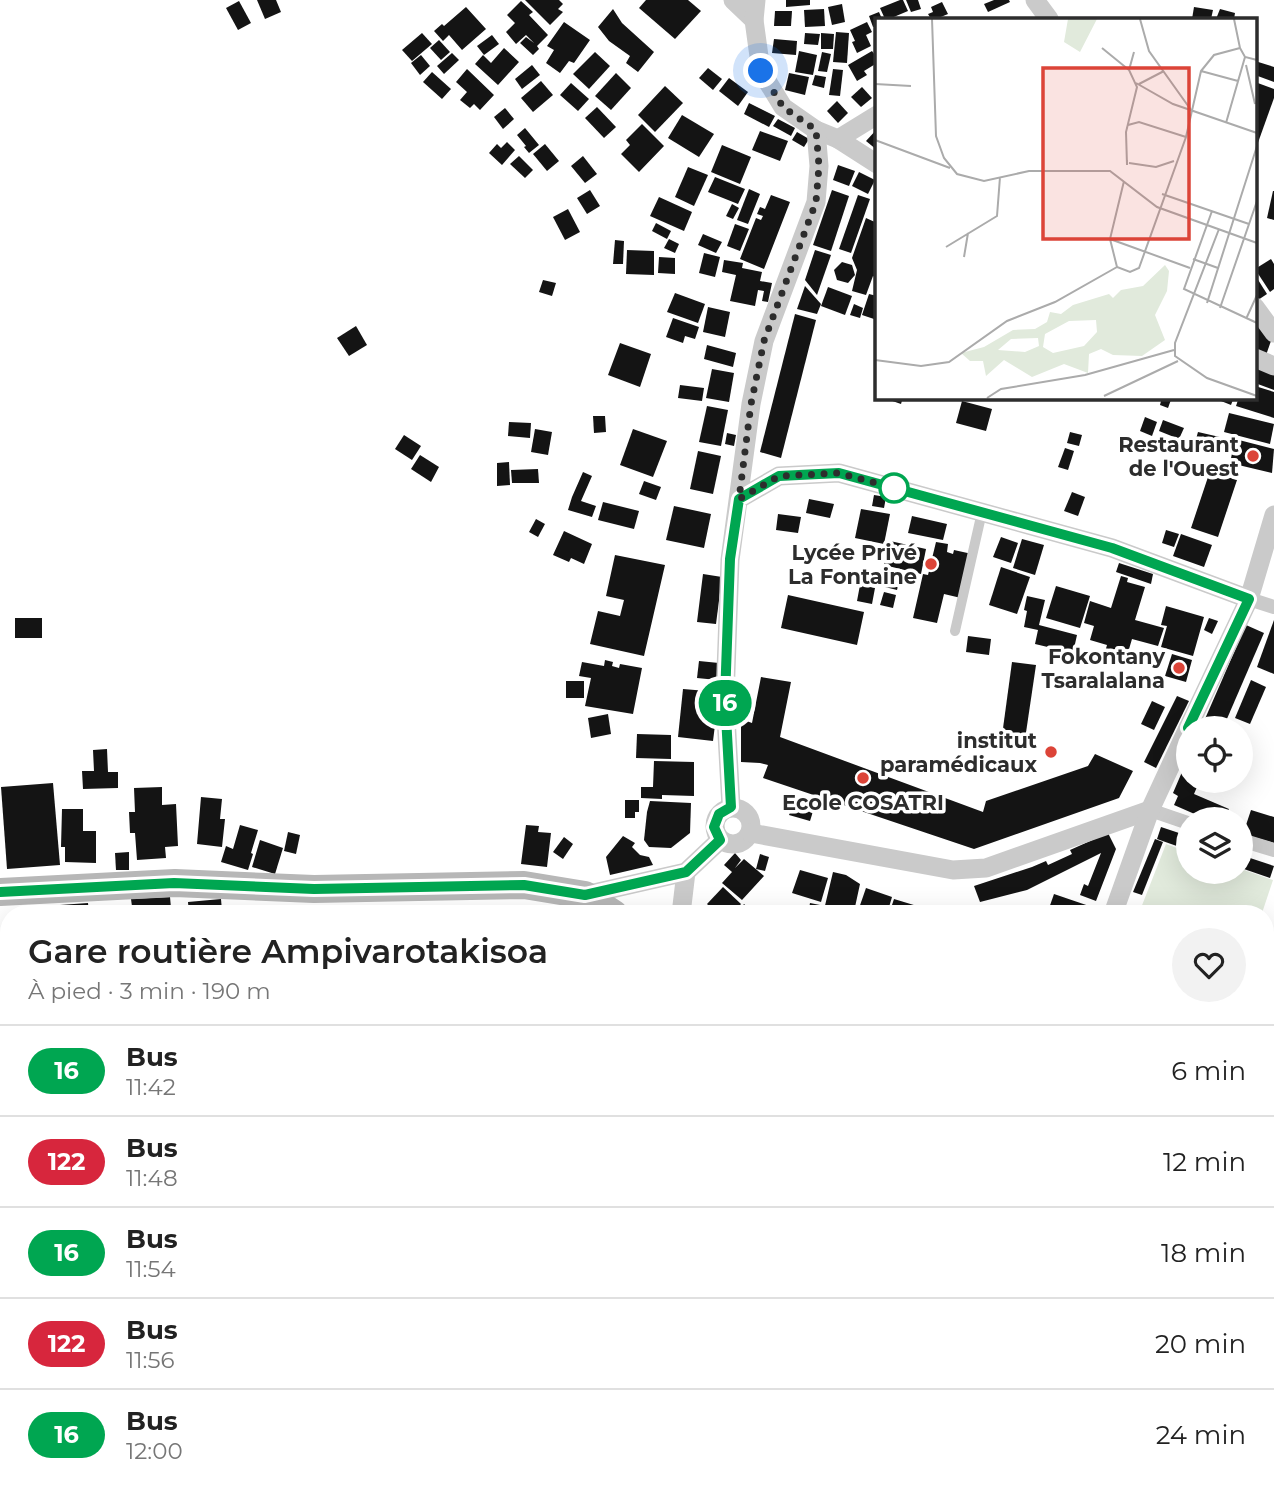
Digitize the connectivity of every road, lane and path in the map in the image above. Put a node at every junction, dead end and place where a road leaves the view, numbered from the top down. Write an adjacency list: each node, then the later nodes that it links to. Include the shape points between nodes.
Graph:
1 (733, 0): 3 (street)
2 (1035, 0): 4 (street)
3 (755, 10): 6 (street, via 761,71 783,107)
4 (1048, 18)
5 (875, 116): 7 (street)
6 (816, 130): 7 (street); 13 (street, via 816,202 764,341)
7 (838, 139): 8 (street)
8 (875, 163)
9 (1256, 308): 10 (street)
10 (1274, 333)
11 (1256, 358): 12 (street)
12 (1274, 366)
13 (739, 499): 14 (street, via 779,476 839,473); 21 (street, via 730,559 725,698)
14 (983, 512): 16 (street, via 1112,548); 18 (lane)
15 (1274, 515): 16 (street)
16 (1249, 599): 17 (street); 19 (street)
17 (1274, 607)
18 (955, 631)
19 (1194, 716)
20 (1176, 754): 22 (street)
21 (731, 807): 24 (street, via 744,810 752,820); 25 (street, via 719,814 714,827)
22 (1150, 810): 23 (street); 24 (street, via 986,868 953,870); 33 (street)
23 (1176, 818)
24 (751, 833): 25 (street, via 743,843 731,845)
25 (720, 840): 28 (street)
26 (1253, 844): 27 (street)
27 (1274, 850)
28 (686, 872): 30 (street); 32 (street)
29 (0, 892): 30 (main road, via 174,883 314,889 524,885)
30 (585, 895): 31 (main road)
31 (600, 905)
32 (682, 905)
33 (1116, 905)

